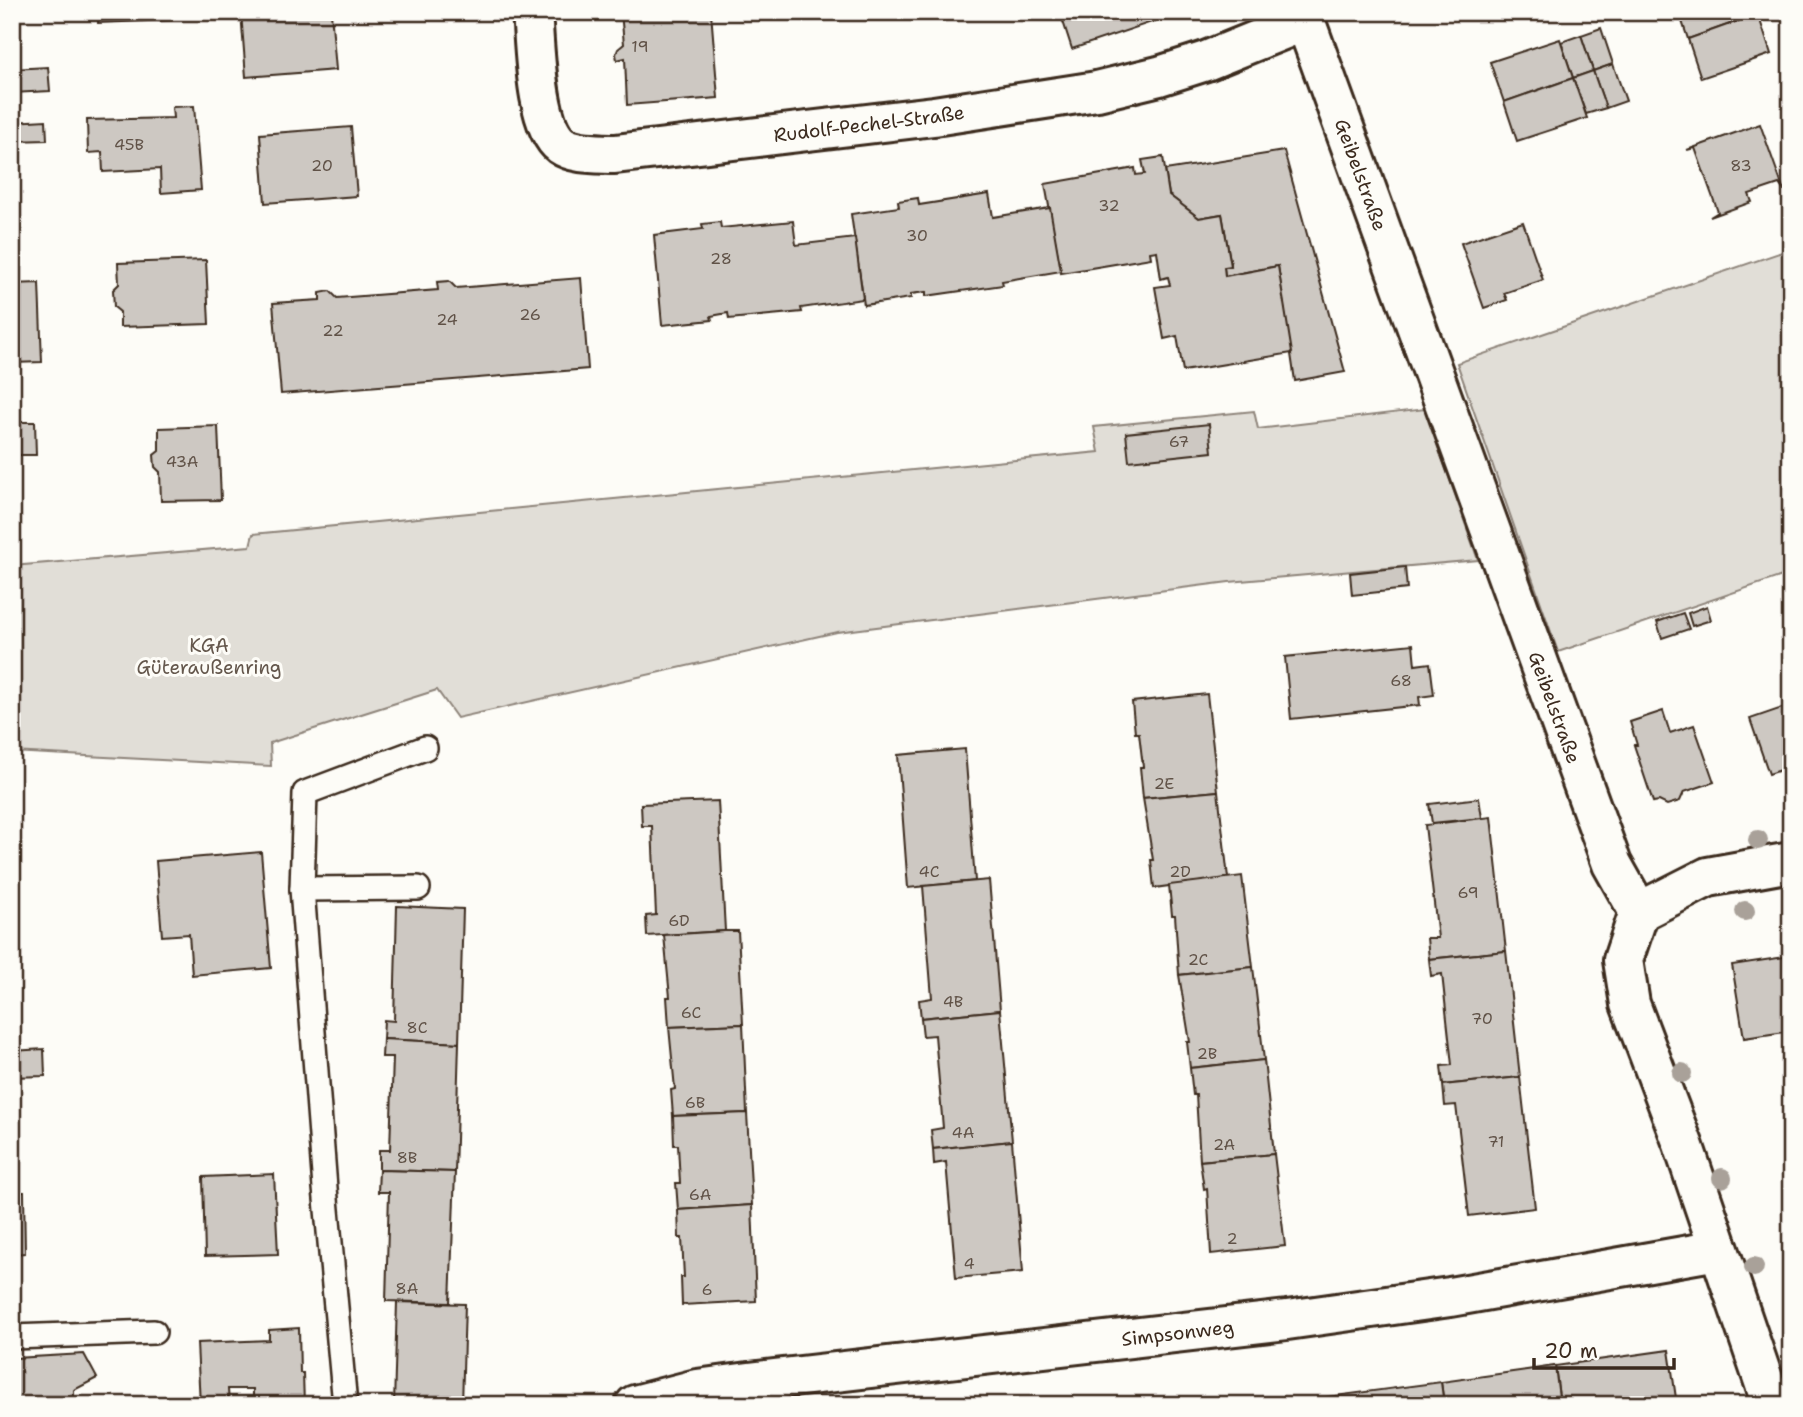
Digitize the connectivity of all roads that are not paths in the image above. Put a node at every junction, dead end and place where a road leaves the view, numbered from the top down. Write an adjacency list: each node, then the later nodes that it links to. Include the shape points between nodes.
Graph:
1 (532, 12): 2 (street, Rudolf-Pechel-Straße, via 539,92 551,131 562,145 587,153 615,154 1097,91 1206,61)
2 (1303, 16): 7 (street, Geibelstraße, via 1612,864)
3 (425, 748): 6 (lane, via 305,793)
4 (1791, 862): 7 (street, via 1708,877)
5 (418, 888): 6 (lane)
6 (302, 889): 11 (lane)
7 (1639, 912): 8 (street, via 1623,960 1630,1004)
8 (1718, 1250): 12 (street, Simpsonweg, via 1355,1311 750,1382); 13 (street)
9 (154, 1332): 10 (lane)
10 (12, 1337)
11 (345, 1405)
12 (635, 1405)
13 (1772, 1405)

